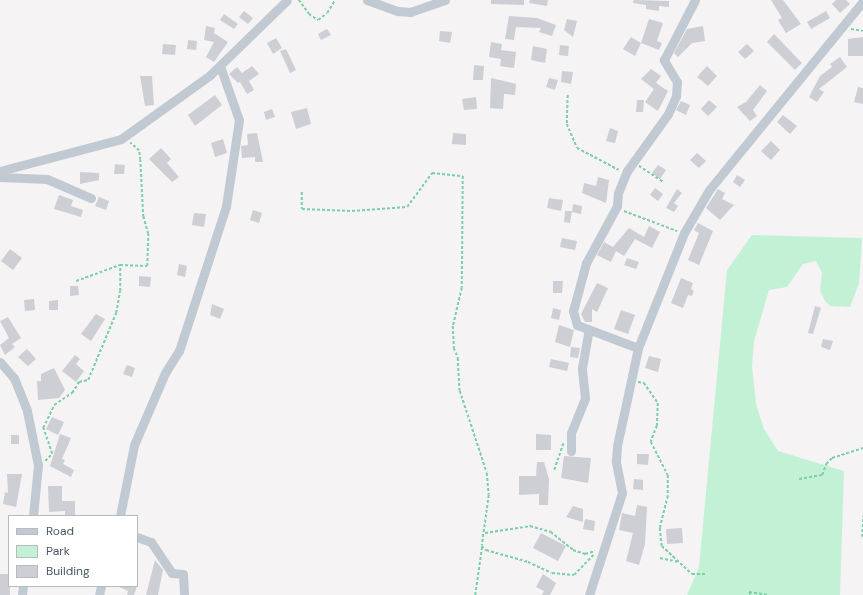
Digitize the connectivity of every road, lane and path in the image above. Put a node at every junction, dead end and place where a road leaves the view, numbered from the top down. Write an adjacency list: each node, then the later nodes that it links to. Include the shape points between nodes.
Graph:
1 (287, 0): 10 (street)
2 (299, 0): 3 (path, via 308,14 318,20 327,13)
3 (335, 0)
4 (367, 0): 5 (street, via 398,11 410,12)
5 (445, 0)
6 (695, 0): 13 (street, via 664,60 677,82 676,96 668,114)
7 (863, 1): 8 (street)
8 (841, 28): 9 (path); 21 (street, via 709,190)
9 (863, 31)
10 (220, 66): 12 (street); 34 (street, via 239,120 226,206 178,351 165,373 134,445)
11 (568, 95): 15 (path, via 567,124 577,148 599,162)
12 (121, 139): 14 (street); 22 (path, via 132,144 138,151 143,217 148,242 147,266)
13 (636, 158): 15 (street); 17 (path, via 638,166)
14 (0, 171)
15 (627, 171): 20 (street)
16 (0, 177): 19 (street, via 46,179)
17 (664, 182)
18 (302, 192): 37 (path, via 302,209 407,207 432,173 463,176 462,288 453,326 454,348 460,391 487,473 489,495)
19 (91, 198)
20 (616, 206): 21 (path); 24 (street, via 586,263 573,311 578,325)
21 (684, 233): 25 (street)
22 (120, 264): 23 (path); 31 (path, via 120,290 106,338 88,380 79,382 72,393 54,405 43,428 52,454)
23 (76, 281)
24 (589, 330): 25 (street); 28 (street, via 582,368 585,398)
25 (638, 348): 27 (street)
26 (0, 362): 31 (street, via 14,378 22,395)
27 (630, 382): 44 (path, via 644,383 658,403 658,426 651,442 668,476 668,496 660,528 662,546); 48 (street, via 616,453 622,493)
28 (571, 433): 30 (street); 32 (path, via 559,451)
29 (863, 448): 33 (path, via 852,454 832,458 826,464 822,475)
30 (571, 451)
31 (38, 465): 35 (street)
32 (554, 470)
33 (799, 479)
34 (122, 514)
35 (33, 515)
36 (863, 516): 38 (path)
37 (485, 533): 41 (path); 42 (path, via 530,526 551,532 573,550 585,554)
38 (862, 536)
39 (138, 537): 46 (street, via 151,542 172,573 183,574)
40 (598, 545): 42 (path)
41 (482, 546): 42 (path, via 486,550 528,562 552,573 574,575); 47 (path)
42 (596, 552)
43 (660, 558): 44 (path)
44 (679, 562): 45 (path, via 692,574)
45 (705, 574)
46 (184, 595)
47 (475, 595)
48 (588, 595)
49 (750, 595): 50 (path, via 750,592)
50 (768, 595)

